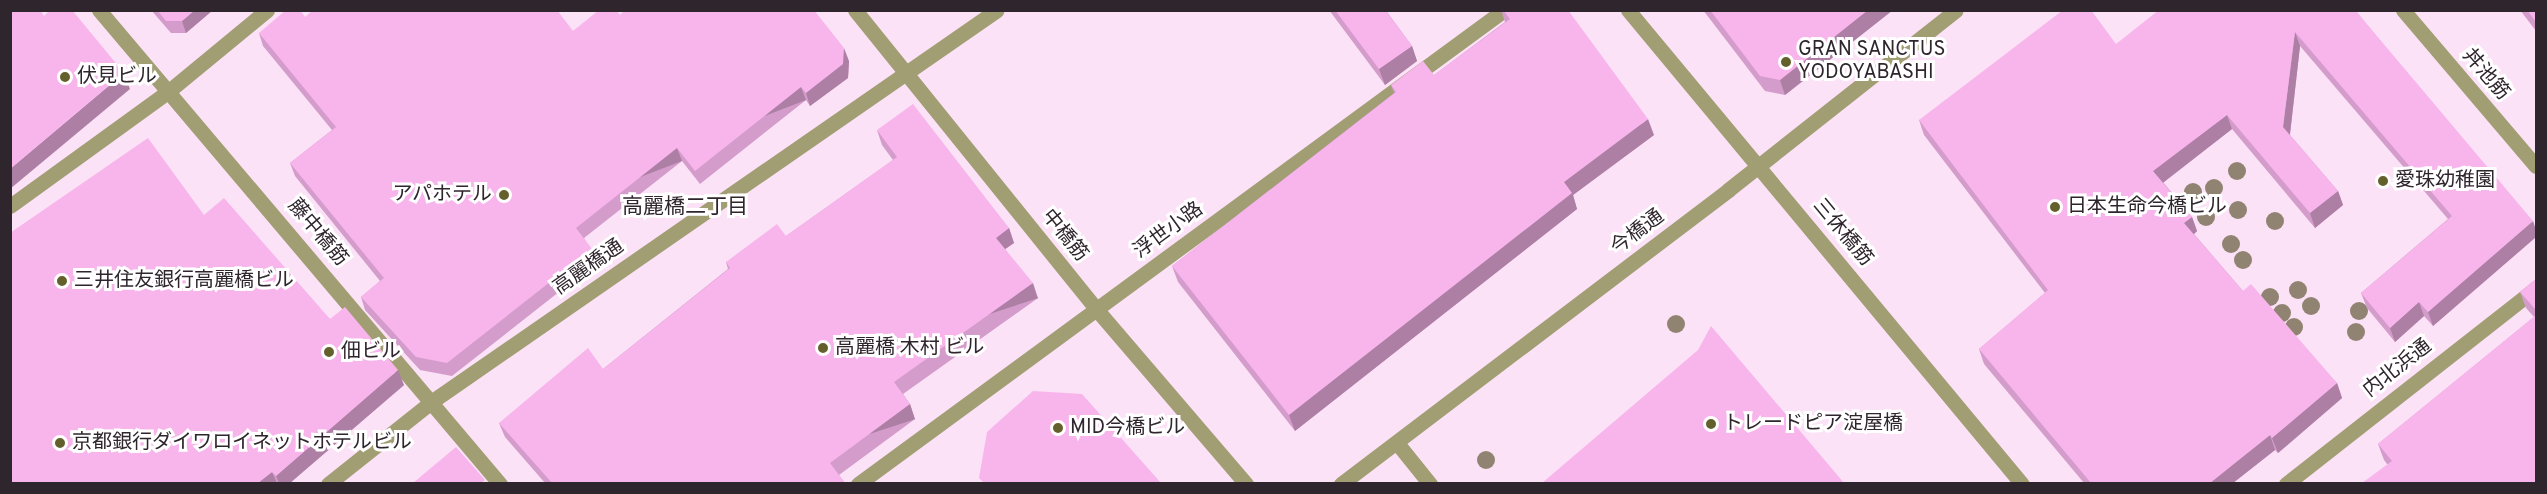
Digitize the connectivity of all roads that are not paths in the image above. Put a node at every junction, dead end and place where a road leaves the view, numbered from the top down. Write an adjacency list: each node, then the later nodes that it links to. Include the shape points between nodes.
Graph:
1 (99, 10): 10 (street, 藤中橋筋)
2 (267, 10): 10 (street)
3 (855, 10): 9 (street, 中橋筋)
4 (997, 10): 9 (street, 高麗橋通)
5 (1504, 10): 15 (street, 浮世小路)
6 (1628, 10): 11 (street, 三休橋筋)
7 (1956, 10): 11 (street, 今橋通)
8 (2403, 10): 12 (street, 丼池筋)
9 (906, 75): 15 (street, 中橋筋); 16 (street, 高麗橋通)
10 (170, 90): 13 (street); 16 (street, 藤中橋筋)
11 (1759, 166): 17 (street, 今橋通); 24 (street, 三休橋筋)
12 (2536, 166)
13 (10, 207)
14 (2536, 288): 25 (street, 内北浜通)
15 (1097, 310): 20 (street, 浮世小路); 21 (street, 中橋筋)
16 (431, 402): 18 (street, 高麗橋通); 19 (street, 藤中橋筋)
17 (1397, 443): 22 (street, 今橋通); 23 (street)
18 (328, 483)
19 (500, 483)
20 (858, 483)
21 (1246, 483)
22 (1341, 483)
23 (1430, 483)
24 (2022, 483)
25 (2286, 483)

